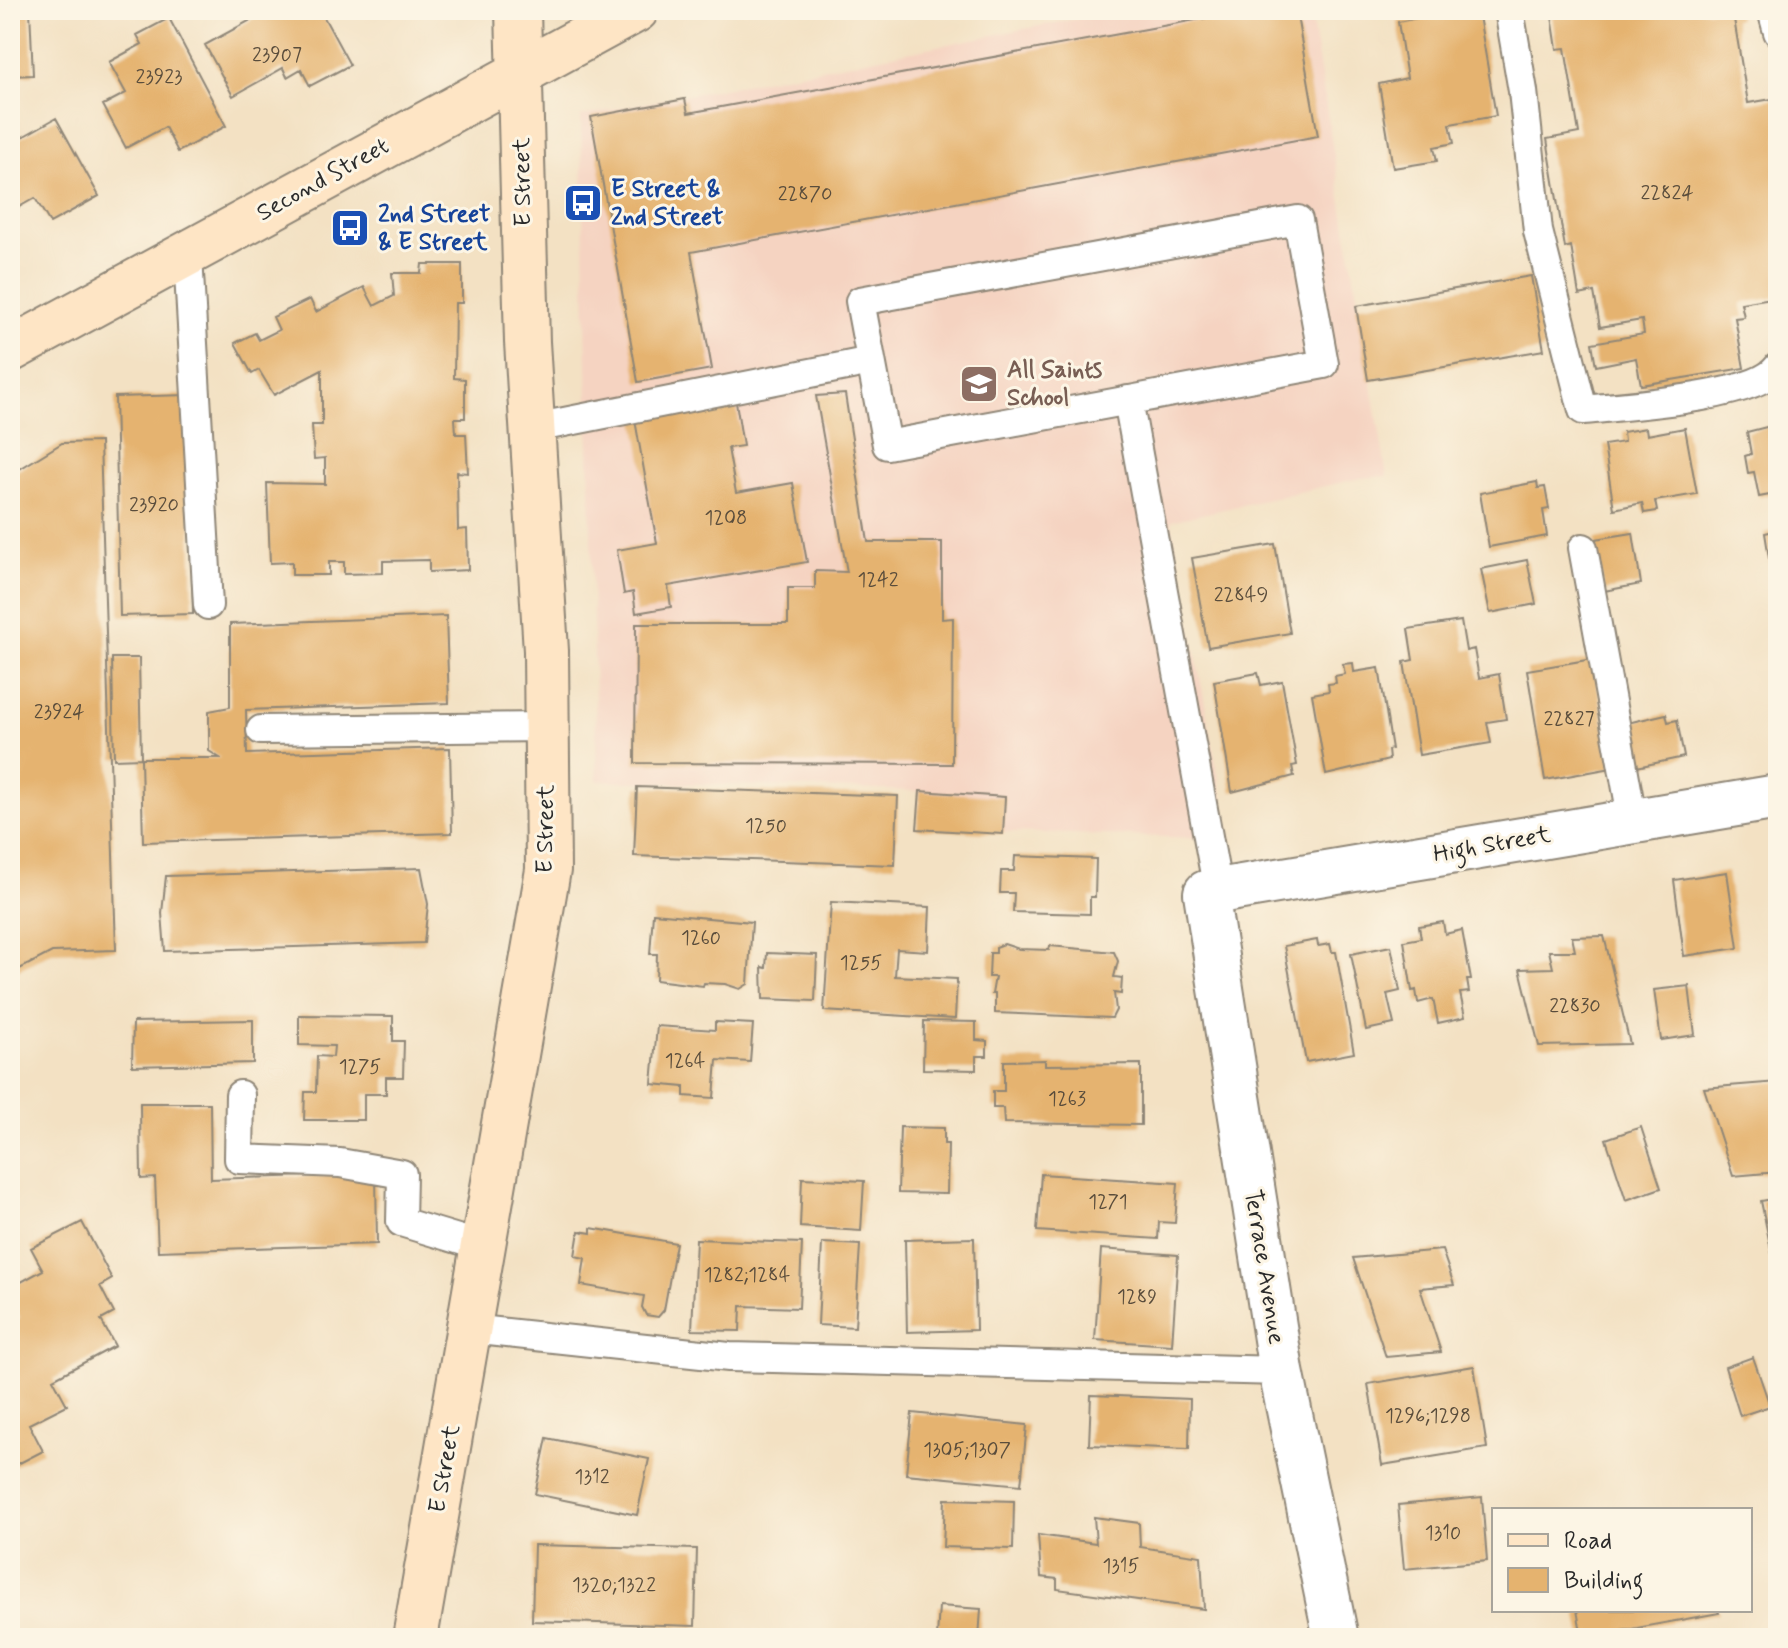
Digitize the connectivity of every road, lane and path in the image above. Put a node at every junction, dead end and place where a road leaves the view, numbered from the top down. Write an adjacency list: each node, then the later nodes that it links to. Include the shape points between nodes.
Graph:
1 (518, 10): 6 (street, E Street)
2 (636, 10): 6 (street, Second Street)
3 (1509, 10): 10 (lane, via 1538,231 1583,410 1749,386)
4 (1772, 10): 5 (lane)
5 (1778, 32)
6 (520, 70): 7 (street, Second Street); 12 (street, E Street)
7 (188, 256): 8 (street, Second Street); 14 (lane)
8 (10, 350)
9 (871, 361): 11 (lane, via 887,445); 11 (lane, via 860,301 1298,220 1324,364); 12 (lane)
10 (1778, 367)
11 (1128, 400): 19 (lane)
12 (534, 428): 15 (street, E Street)
13 (1583, 548): 18 (lane)
14 (208, 605)
15 (546, 727): 16 (lane); 21 (street, E Street, via 548,870)
16 (261, 730)
17 (1778, 797): 18 (street, High Street)
18 (1633, 822): 19 (street, High Street)
19 (1212, 892): 23 (street, Terrace Avenue)
20 (240, 1095): 21 (lane, via 239,1159 340,1163 402,1174 401,1222)
21 (484, 1247): 22 (street, E Street)
22 (470, 1329): 23 (lane, via 729,1357); 24 (street, E Street)
23 (1281, 1371): 25 (street, Terrace Avenue)
24 (415, 1638)
25 (1336, 1638)

